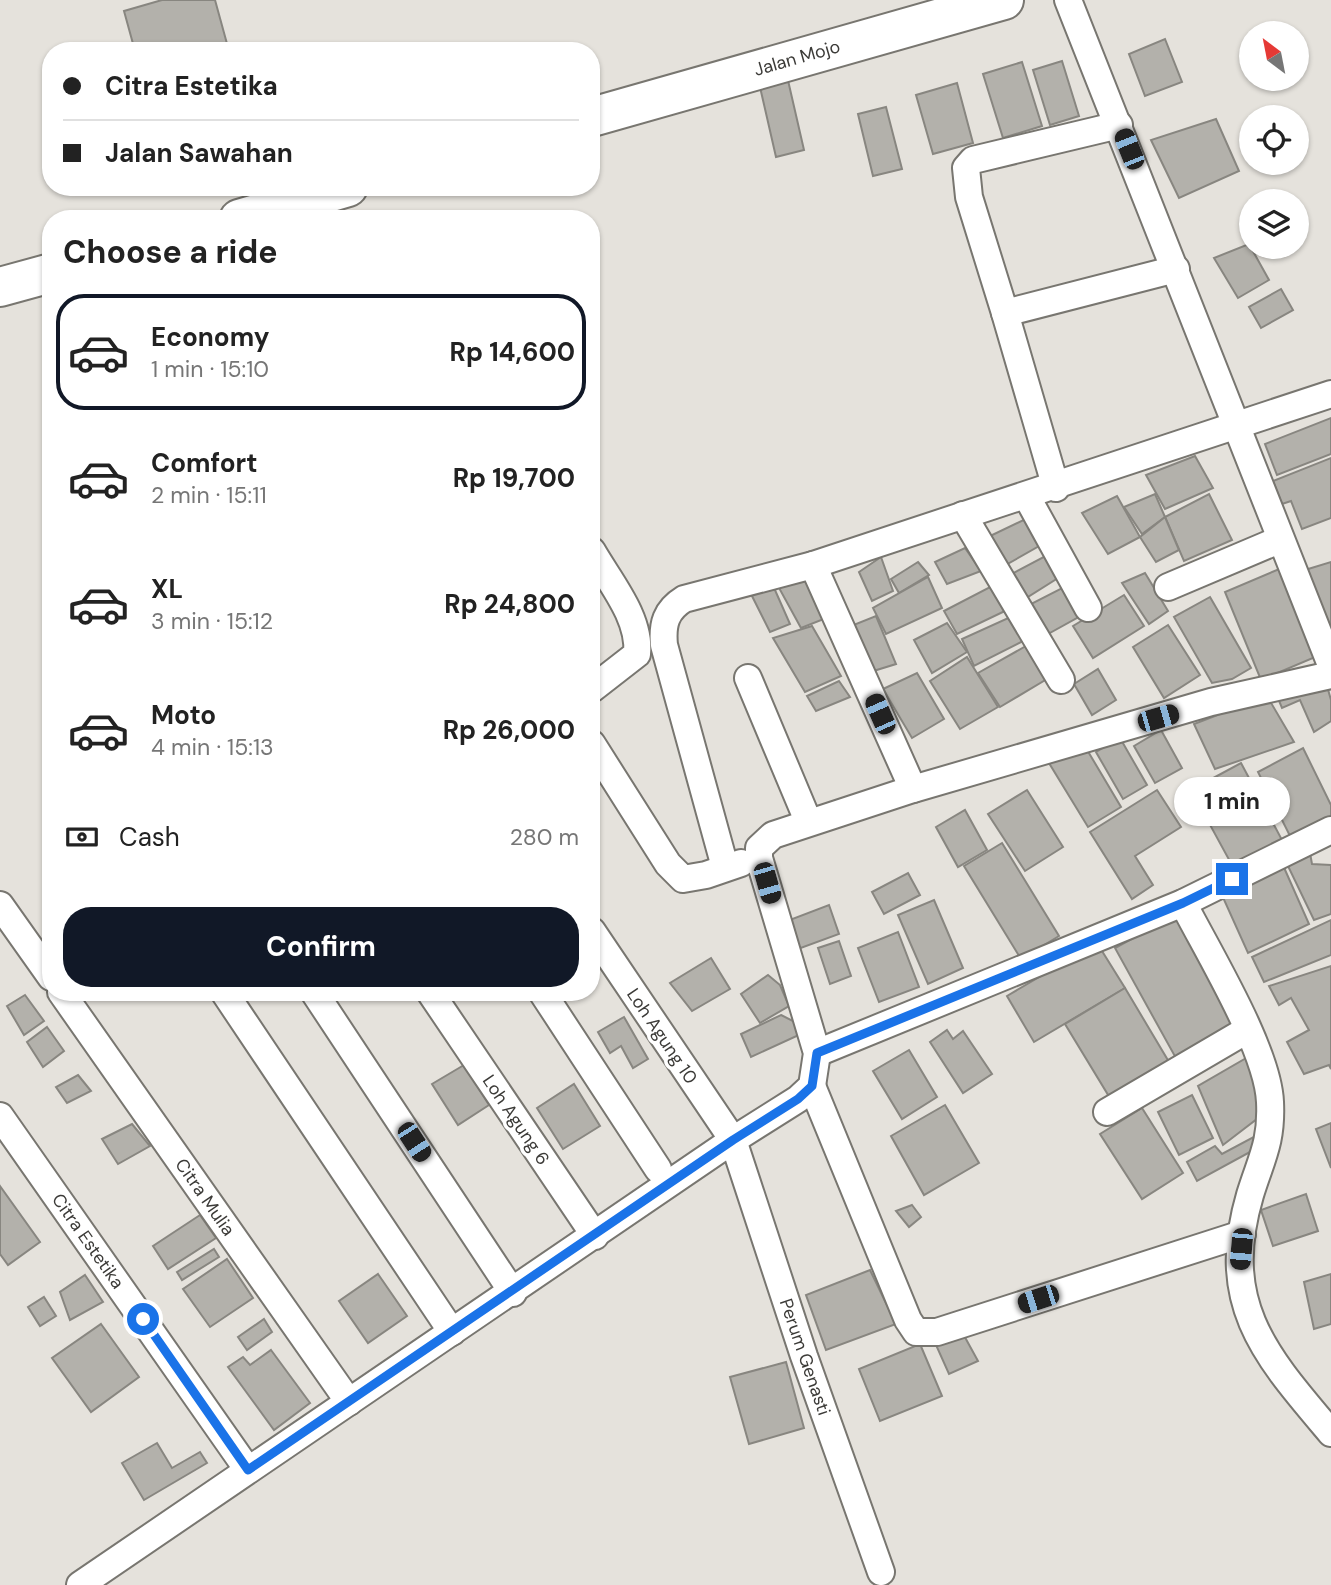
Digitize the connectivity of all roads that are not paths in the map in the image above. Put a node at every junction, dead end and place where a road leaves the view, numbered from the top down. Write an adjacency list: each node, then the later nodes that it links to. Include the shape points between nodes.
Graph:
1 (1004, 0): 3 (street, Jalan Mojo)
2 (1068, 0): 4 (street)
3 (600, 115)
4 (1119, 125): 7 (street); 10 (street, via 973,160 966,168 969,197)
5 (317, 196): 6 (street)
6 (270, 210)
7 (1176, 270): 10 (street); 12 (street)
8 (42, 275): 9 (street)
9 (0, 287)
10 (1005, 313): 13 (street)
11 (1331, 394): 12 (street)
12 (1236, 428): 13 (street); 16 (street)
13 (1056, 488): 14 (street)
14 (1027, 497): 15 (street); 20 (street)
15 (963, 515): 17 (street); 24 (street)
16 (1279, 540): 19 (street); 21 (street)
17 (813, 565): 27 (street); 31 (street, via 684,599 666,616 664,645)
18 (600, 566): 25 (street, via 639,637 636,654)
19 (1168, 587)
20 (1088, 608)
21 (1331, 666)
22 (1331, 675): 27 (street, via 1210,702)
23 (748, 678): 28 (street)
24 (1061, 680)
25 (600, 683)
26 (600, 757): 31 (street, via 668,864 683,879)
27 (914, 789): 28 (street)
28 (808, 821): 30 (street, via 772,835 759,848)
29 (1331, 830): 32 (street)
30 (760, 858): 31 (street); 42 (street)
31 (725, 867)
32 (1183, 903): 41 (street); 42 (street)
33 (0, 905): 35 (street)
34 (600, 943): 46 (street, Loh Agung 10)
35 (42, 964)
36 (67, 1001): 52 (street, Citra Mulia)
37 (230, 1001): 51 (street)
38 (320, 1001): 50 (street)
39 (444, 1001): 49 (street, Loh Agung 6)
40 (548, 1001): 47 (street)
41 (1247, 1030): 44 (street); 48 (street, via 1268,1089 1270,1127)
42 (817, 1053): 43 (street)
43 (812, 1086): 46 (street); 48 (street, via 916,1332 937,1332)
44 (1107, 1112)
45 (0, 1116): 54 (street, Citra Estetika)
46 (733, 1140): 49 (street); 55 (street, Perum Genasti)
47 (658, 1169)
48 (1242, 1234): 53 (street, via 1239,1265 1250,1319 1279,1372)
49 (595, 1236): 50 (street)
50 (513, 1293): 51 (street)
51 (452, 1332): 52 (street)
52 (349, 1402): 54 (street)
53 (1331, 1433)
54 (248, 1470): 56 (street)
55 (881, 1572)
56 (80, 1585)

